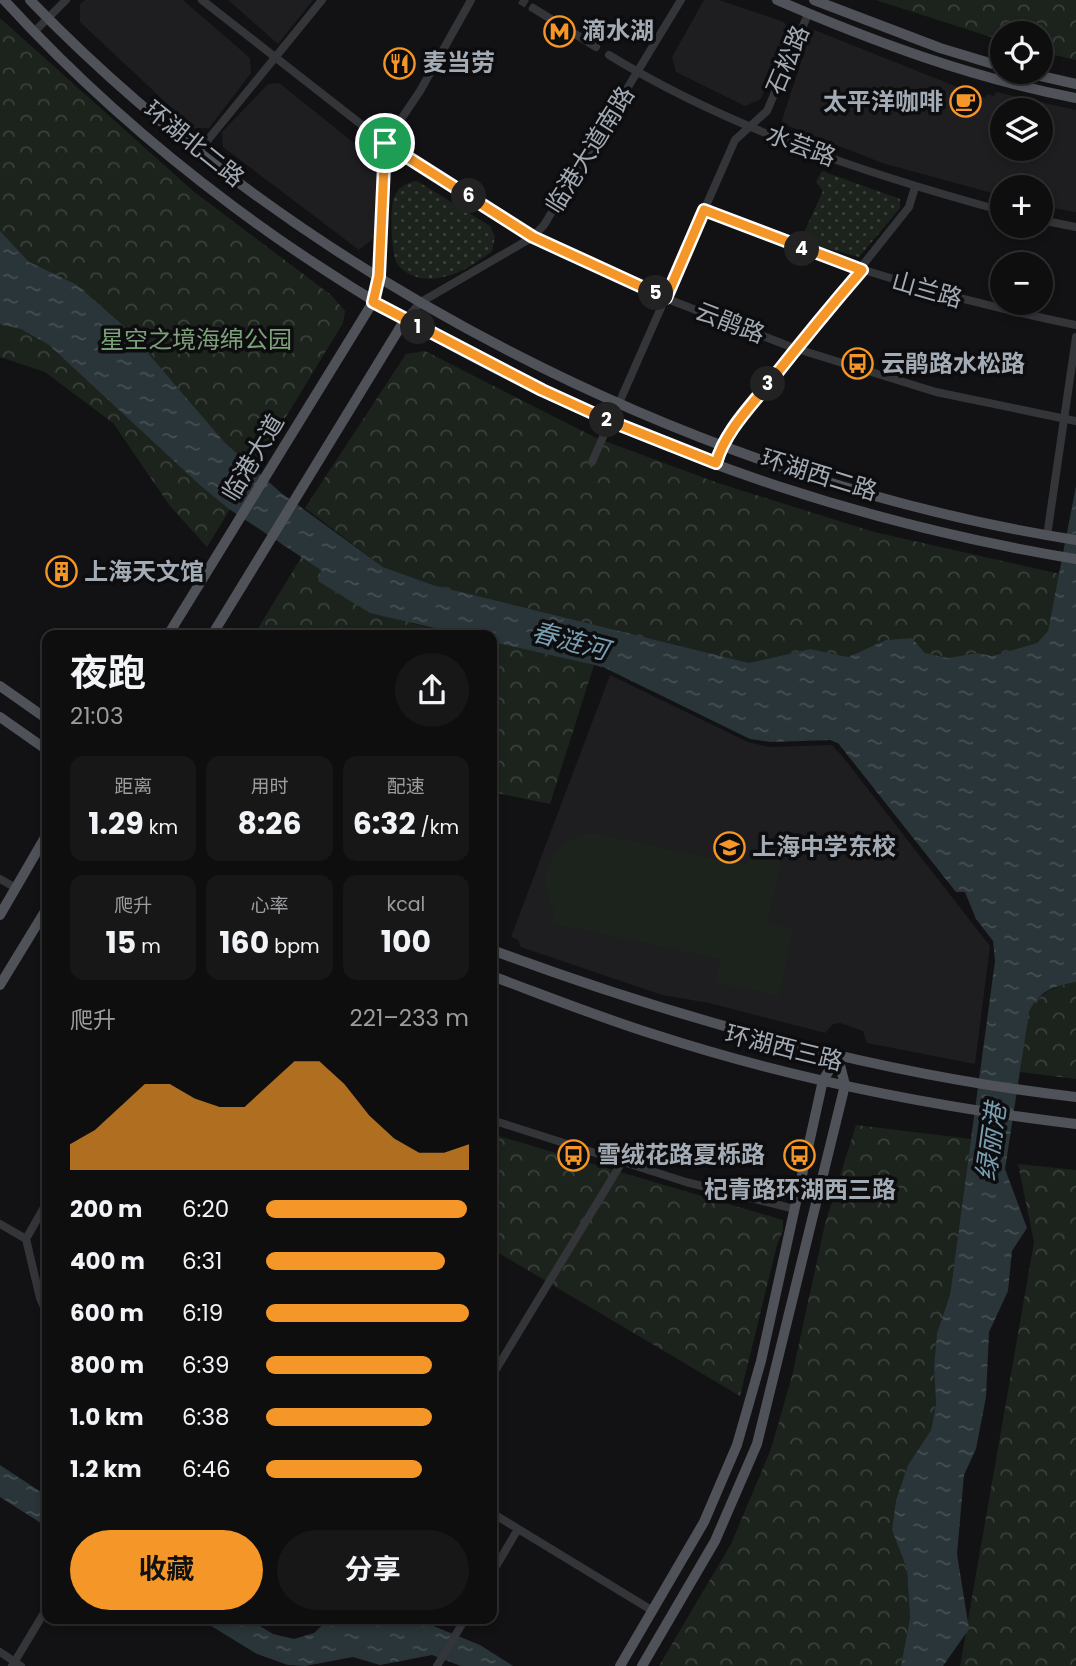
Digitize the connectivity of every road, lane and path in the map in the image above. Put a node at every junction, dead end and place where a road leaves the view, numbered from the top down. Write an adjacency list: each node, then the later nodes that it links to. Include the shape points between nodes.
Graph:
1 (4, 0): 13 (main road, 环湖北二路)
2 (30, 0): 12 (main road, 环湖北二路)
3 (66, 0): 12 (street)
4 (202, 0): 16 (street, 云鹃路)
5 (322, 0): 16 (street)
6 (471, 0): 23 (street)
7 (681, 0): 18 (street, 临港大道南路)
8 (777, 0): 11 (main road)
9 (814, 0): 17 (main road)
10 (533, 8): 14 (street)
11 (808, 13): 21 (main road, via 937,62); 22 (street, 石松路, via 767,111)
12 (47, 18): 13 (street); 24 (main road, 环湖北二路)
13 (34, 32): 34 (main road, 环湖北二路, via 161,147 315,266)
14 (596, 47)
15 (609, 55): 18 (street, 水芸路)
16 (275, 60): 23 (street, 云鹃路); 24 (street)
17 (990, 62)
18 (639, 73): 22 (street, 水芸路); 30 (street, 临港大道南路)
19 (1053, 79): 20 (main road)
20 (1076, 84)
21 (1076, 98)
22 (752, 127): 25 (street, 水芸路); 27 (street, 石松路, via 734,140)
23 (385, 143): 30 (street, 云鹃路); 32 (street)
24 (198, 152): 32 (main road, 环湖北二路, via 292,221)
25 (915, 187): 26 (street, 水芸路); 31 (street, via 909,207)
26 (990, 207)
27 (704, 210): 31 (street, 山兰路); 33 (street, 石松路)
28 (1053, 223): 29 (street)
29 (1076, 228)
30 (533, 237): 33 (street, 云鹃路); 35 (street, 临港大道南路)
31 (862, 270): 37 (street, 山兰路, via 963,301); 39 (street)
32 (379, 276): 34 (street); 35 (main road, 环湖西二路)
33 (666, 298): 39 (street, 云鹃路); 40 (street, 石松路)
34 (373, 302): 36 (main road, 环湖西二路); 50 (main road, 临港大道)
35 (421, 302): 36 (street, 临港大道南路); 40 (main road, 环湖西二路)
36 (404, 321): 42 (main road, 环湖西二路); 51 (main road)
37 (1076, 325)
38 (1076, 337): 41 (street)
39 (794, 348): 41 (street, 云鹃路, via 936,392); 44 (street)
40 (619, 403): 44 (main road, 环湖西二路)
41 (1063, 419): 43 (street, 云鹃路); 47 (street)
42 (610, 421): 45 (street); 46 (main road, 环湖西二路)
43 (1076, 421)
44 (721, 445): 46 (street); 47 (main road, 环湖西二路, via 911,505)
45 (593, 462)
46 (716, 463): 49 (main road, 环湖西二路, via 907,524)
47 (1046, 536): 48 (main road, 环湖西二路)
48 (1070, 539)
49 (1076, 559)
50 (171, 630)
51 (215, 630)
52 (0, 687): 53 (main road)
53 (42, 716)
54 (0, 717): 55 (main road)
55 (42, 746)
56 (42, 843): 58 (main road)
57 (0, 879): 58 (street)
58 (16, 888): 59 (main road)
59 (0, 915)
60 (42, 917): 63 (main road)
61 (497, 952): 64 (main road, 环湖西三路, via 651,1006)
62 (497, 978): 65 (main road, 环湖西三路, via 656,1035)
63 (0, 985)
64 (838, 1057): 65 (main road); 66 (main road); 67 (main road, 环湖西三路)
65 (823, 1080): 66 (main road, 环湖西三路); 71 (main road)
66 (845, 1085): 69 (main road, 环湖西三路, via 971,1110); 87 (main road, via 757,1444 715,1542)
67 (1076, 1097)
68 (497, 1121): 70 (street)
69 (1076, 1124)
70 (622, 1162): 71 (street); 76 (street)
71 (795, 1209): 80 (main road, via 737,1445 704,1522)
72 (42, 1211): 74 (street)
73 (0, 1224): 74 (street)
74 (26, 1239): 75 (street)
75 (42, 1303)
76 (497, 1368)
77 (497, 1516): 78 (street)
78 (518, 1529): 79 (street); 80 (street)
79 (497, 1565)
80 (653, 1611): 86 (main road)
81 (42, 1617): 85 (street)
82 (462, 1624): 84 (street)
83 (0, 1652): 85 (street)
84 (440, 1662)
85 (16, 1665)
86 (620, 1666)
87 (642, 1666)

